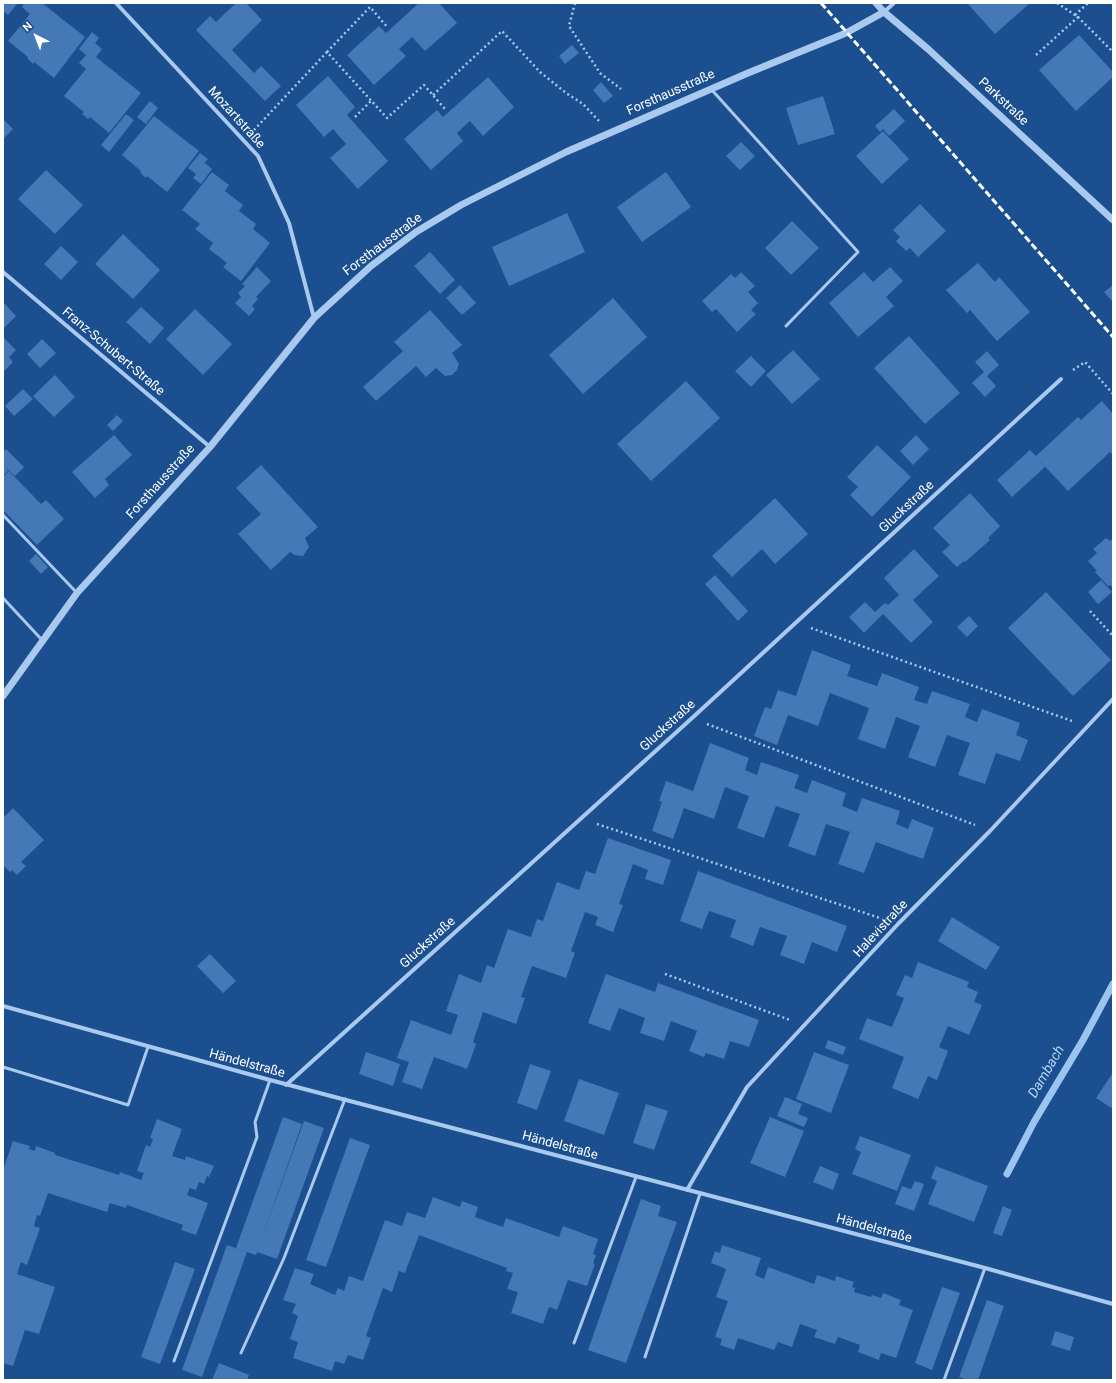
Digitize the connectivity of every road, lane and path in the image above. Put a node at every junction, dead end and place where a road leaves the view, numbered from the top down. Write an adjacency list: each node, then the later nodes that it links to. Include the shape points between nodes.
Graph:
1 (116, 3): 21 (street, Mozartstraße)
2 (575, 3): 14 (path, via 569,26 600,73)
3 (876, 3): 7 (street, Parkstraße)
4 (894, 3): 7 (street, Forsthausstraße)
5 (1057, 3): 8 (path)
6 (1088, 3): 8 (path)
7 (884, 12): 15 (street, Forsthausstraße, via 846,33); 22 (street, Parkstraße, via 928,49)
8 (1074, 15): 9 (path)
9 (1078, 17): 12 (path); 13 (path)
10 (388, 28): 11 (path, via 370,7)
11 (326, 52): 17 (path); 21 (path)
12 (1113, 52)
13 (1036, 55)
14 (621, 89)
15 (711, 89): 20 (street, Forsthausstraße); 25 (lane, via 858,252)
16 (433, 96): 17 (path, via 424,85 388,118); 18 (path); 20 (path, via 502,31 540,72 566,94 583,104)
17 (371, 101): 19 (path)
18 (446, 110)
19 (355, 117)
20 (610, 133): 24 (street, Forsthausstraße, via 566,152 461,205 416,232 370,266)
21 (244, 141): 24 (street, Mozartstraße, via 258,156 289,223)
22 (1113, 220)
23 (3, 272): 28 (street, Franz-Schubert-Straße)
24 (314, 318): 28 (street, Forsthausstraße)
25 (786, 326)
26 (1060, 379): 27 (path, via 1085,362); 33 (street, Gluckstraße)
27 (1113, 394)
28 (210, 447): 30 (street, Forsthausstraße)
29 (3, 515): 30 (lane)
30 (77, 593): 35 (street, Forsthausstraße)
31 (3, 598): 35 (lane)
32 (1090, 611): 34 (path)
33 (796, 622): 38 (street, Gluckstraße); 39 (path)
34 (1113, 636)
35 (42, 640): 36 (street, Forsthausstraße)
36 (3, 696)
37 (1113, 699): 39 (street, Halevistraße)
38 (691, 719): 40 (street, Gluckstraße); 41 (path)
39 (1086, 726): 41 (street, Halevistraße)
40 (582, 818): 42 (path); 49 (street, Gluckstraße)
41 (990, 831): 42 (street, Halevistraße)
42 (898, 924): 45 (street, Halevistraße)
43 (665, 974): 45 (path)
44 (3, 1006): 46 (street, Händelstraße)
45 (805, 1025): 52 (street, Halevistraße, via 747,1087)
46 (148, 1047): 47 (lane, via 128,1105); 48 (street, Händelstraße)
47 (3, 1067)
48 (270, 1080): 49 (street, Händelstraße); 59 (lane, via 255,1122 257,1137)
49 (286, 1085): 50 (street, Händelstraße)
50 (346, 1100): 51 (street, Händelstraße); 57 (lane, via 284,1258)
51 (636, 1177): 52 (street, Händelstraße); 56 (lane)
52 (687, 1190): 53 (street, Händelstraße)
53 (700, 1194): 54 (street, Händelstraße); 58 (lane)
54 (985, 1268): 55 (street, Händelstraße); 60 (lane)
55 (1113, 1304)
56 (574, 1343)
57 (241, 1353)
58 (645, 1357)
59 (174, 1361)
60 (944, 1380)

